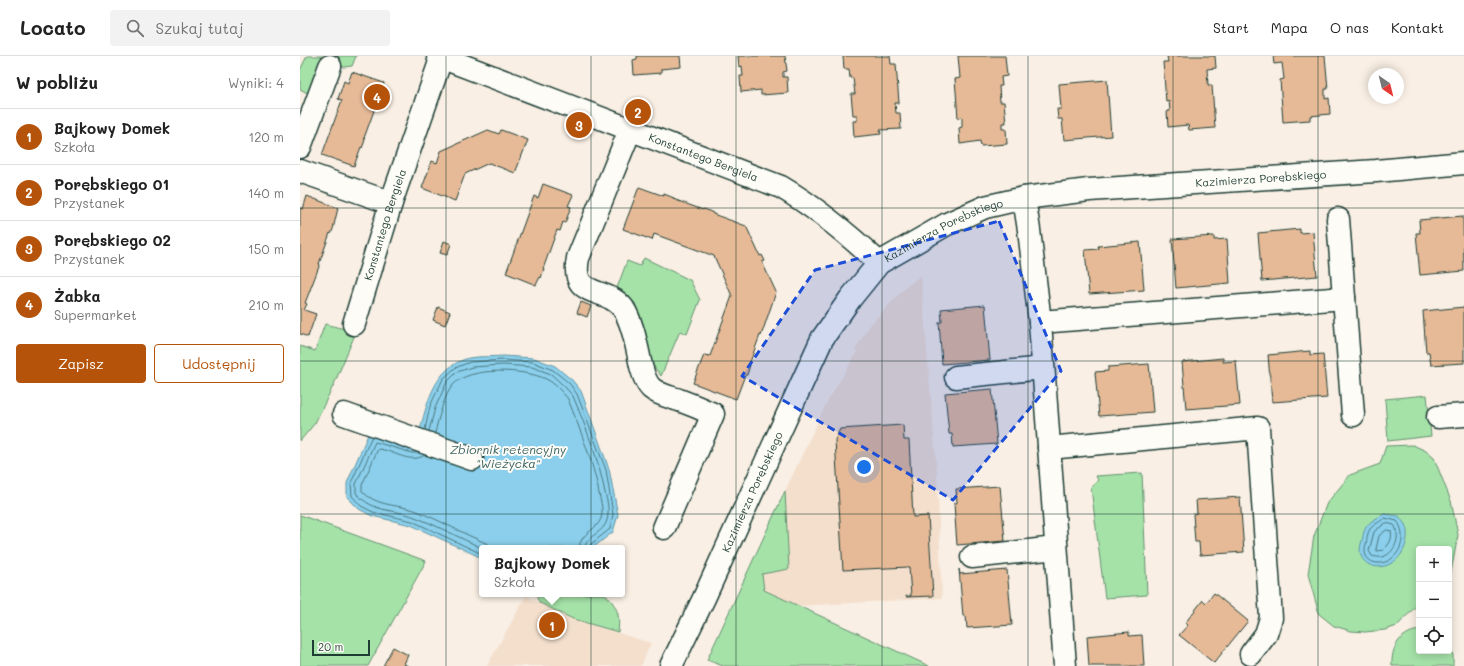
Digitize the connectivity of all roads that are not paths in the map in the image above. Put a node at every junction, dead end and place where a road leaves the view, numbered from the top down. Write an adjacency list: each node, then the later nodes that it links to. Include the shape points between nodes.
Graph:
1 (440, 56): 3 (street, Konstantego Bergiela); 8 (street, Konstantego Bergiela)
2 (330, 66): 4 (street)
3 (630, 130): 10 (street, Konstantego Bergiela, via 781,187 806,202); 22 (street, via 578,258 576,269 578,280 584,287 615,301 622,307 628,317 645,379 651,388 713,414)
4 (300, 146)
5 (1464, 163): 7 (street, Kazimierza Porębskiego, via 1089,190)
6 (300, 171): 8 (street)
7 (1024, 198): 10 (street, Kazimierza Porębskiego, via 985,207 947,224); 12 (street)
8 (391, 204): 13 (street, Konstantego Bergiela)
9 (1338, 219): 11 (street)
10 (879, 264): 26 (street, Kazimierza Porębskiego, via 822,339)
11 (1344, 298): 12 (street); 17 (street)
12 (1040, 322): 14 (street)
13 (354, 324)
14 (1043, 368): 15 (street); 20 (street)
15 (956, 377)
16 (344, 414): 21 (street)
17 (1353, 415)
18 (1464, 415): 19 (street)
19 (1438, 417)
20 (1049, 448): 23 (street); 25 (street, via 1258,428 1271,618 1266,634)
21 (472, 459)
22 (664, 528)
23 (1056, 548): 24 (street); 27 (street)
24 (972, 557)
25 (1251, 654)
26 (671, 666)
27 (1065, 666)

